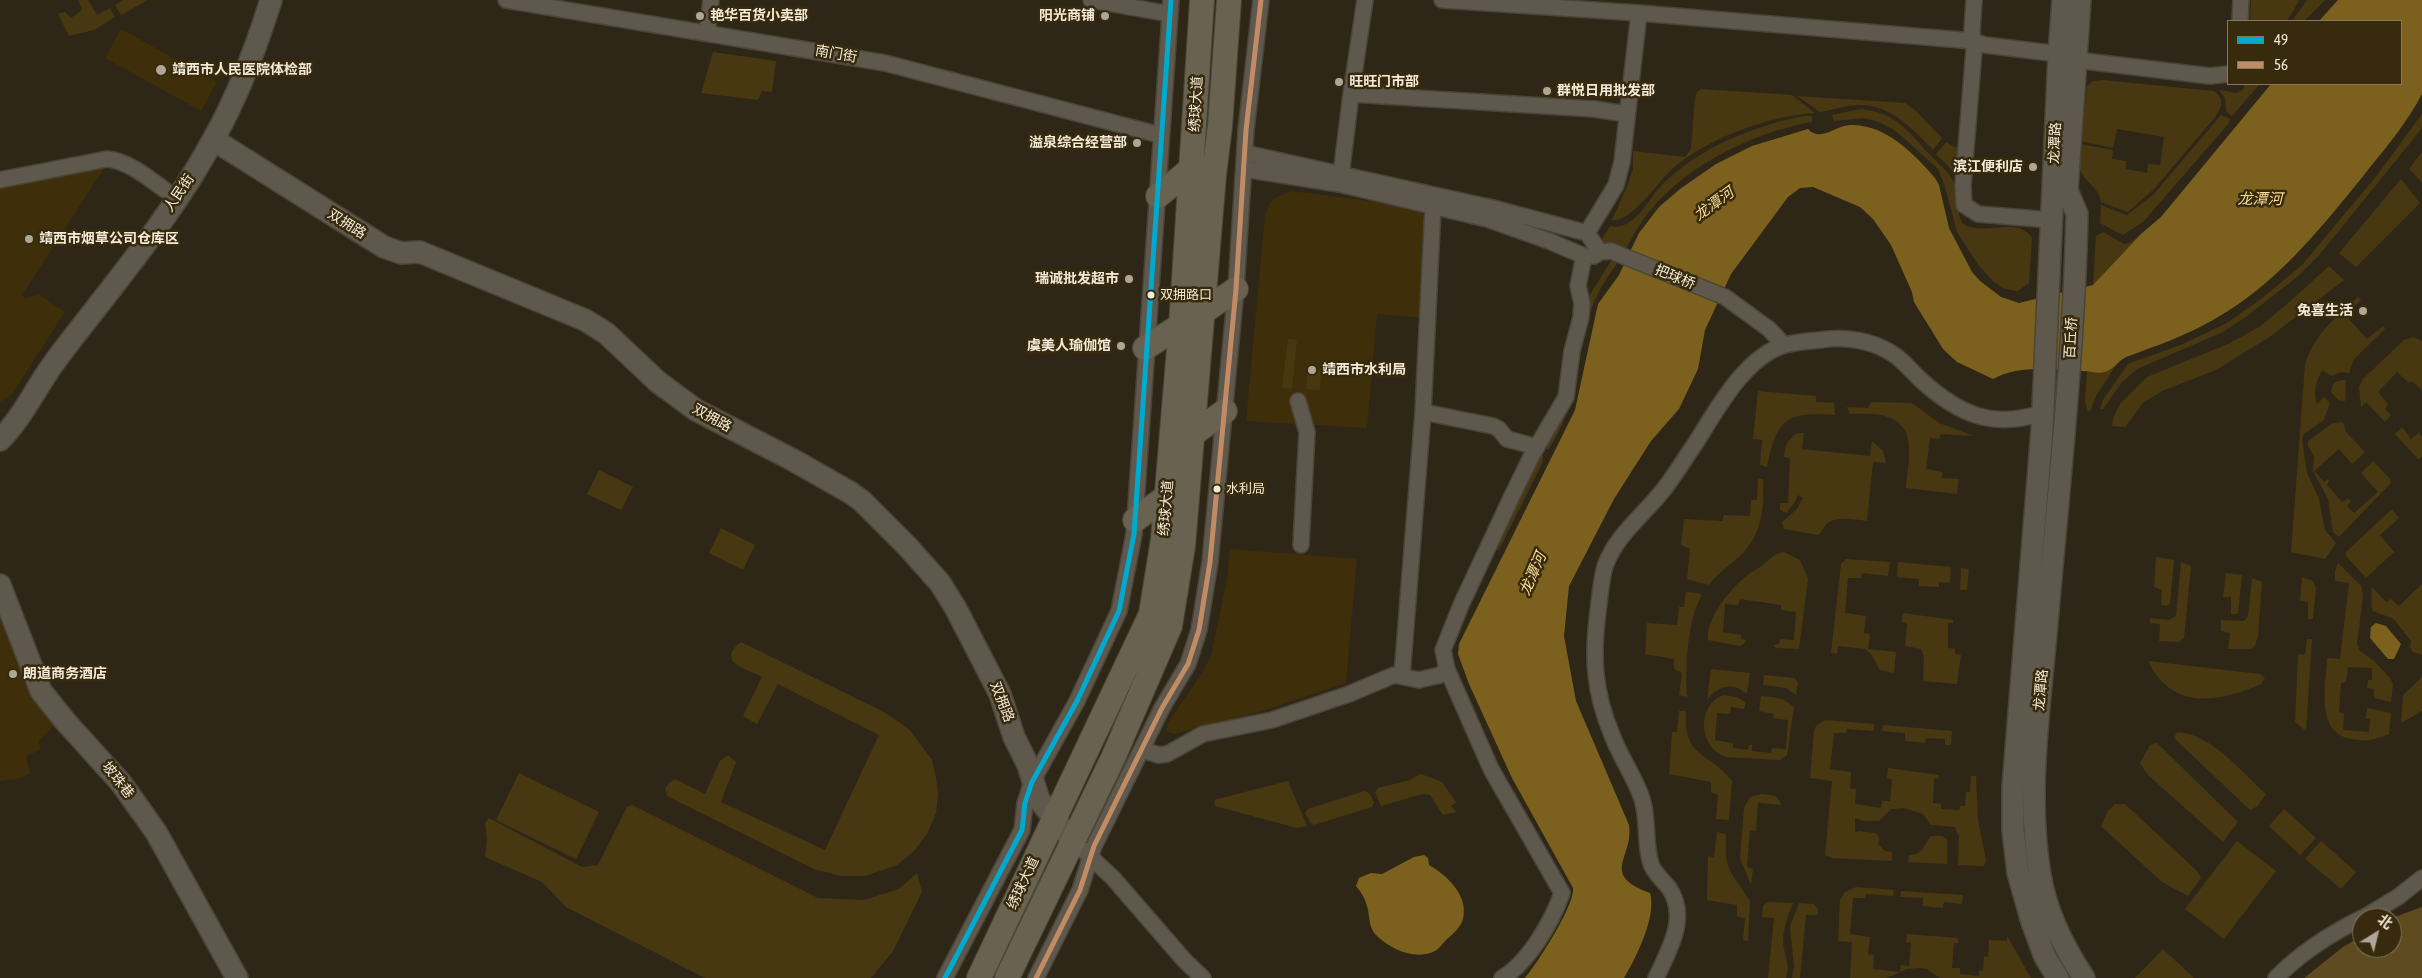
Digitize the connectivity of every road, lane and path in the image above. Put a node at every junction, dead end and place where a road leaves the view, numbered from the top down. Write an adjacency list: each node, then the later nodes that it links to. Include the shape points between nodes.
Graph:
1 (261, 0): 32 (main road, 人民街, via 216,113)
2 (271, 0): 26 (main road, 人民街, via 253,53)
3 (506, 0): 19 (street, 南门街)
4 (711, 0): 19 (street)
5 (1091, 0): 16 (street)
6 (1202, 0): 28 (main road, 绣球大道)
7 (1261, 0): 27 (street)
8 (1366, 0): 23 (street)
9 (1442, 0): 14 (street)
10 (1974, 0): 20 (street)
11 (2064, 0): 21 (main road, 龙潭路)
12 (2080, 0): 21 (main road, 龙潭路)
13 (2241, 0): 18 (street)
14 (1547, 3): 17 (street)
15 (1233, 5): 42 (main road, 绣球大道)
16 (1170, 7): 25 (street)
17 (1639, 13): 20 (street); 24 (street)
18 (2240, 20)
19 (707, 32): 25 (street, 南门街, via 885,63)
20 (1973, 41): 21 (street); 35 (street, via 1964,205 1978,214)
21 (2068, 57): 22 (street, via 2210,76); 35 (main road, 龙潭路); 39 (main road, 龙潭路, via 2067,190 2076,214)
22 (2227, 74)
23 (1351, 94): 24 (street, via 1594,109); 30 (street)
24 (1627, 114): 36 (street, via 1616,185)
25 (1160, 135): 33 (street)
26 (214, 140): 53 (main road, 人民街, via 138,254); 62 (main road, 双拥路, via 384,247 400,253 420,252 585,320 606,332 658,382 696,410 793,460 862,501 940,583 956,607 1000,694)
27 (1245, 153): 29 (street); 30 (street)
28 (1192, 168): 33 (main road); 43 (main road, 绣球大道)
29 (1244, 169): 34 (street, via 1339,184); 41 (street)
30 (1341, 175): 36 (street, via 1493,208)
31 (0, 180): 32 (street, via 107,159 129,166)
32 (165, 190): 51 (main road, 人民街)
33 (1158, 196): 45 (street)
34 (1433, 207): 38 (street, via 1487,219); 50 (street)
35 (2051, 220): 40 (main road, 龙潭路)
36 (1587, 233): 37 (street)
37 (1600, 252): 38 (street); 44 (street, 把球桥, via 1606,250 1626,257 1725,297)
38 (1584, 256): 54 (street, via 1578,286 1581,317 1572,351 1566,397)
39 (2074, 282): 46 (main road, 百丘桥)
40 (2048, 287): 48 (main road, 百丘桥)
41 (1236, 289): 42 (main road); 49 (street)
42 (1202, 313): 52 (main road, 绣球大道)
43 (1182, 325): 45 (main road); 55 (main road, 绣球大道)
44 (1784, 345): 48 (street, via 1837,337 1879,346 1907,365 1938,394 1992,420 2010,421); 75 (street, via 1749,368 1732,386 1661,494 1625,532 1606,565 1601,587 1594,663 1601,708 1612,738 1642,797 1652,868 1669,888 1676,903 1678,923 1674,940)
45 (1145, 348): 56 (street)
46 (2068, 394): 77 (main road, 龙潭路, via 2034,796 2040,874 2045,893 2059,932)
47 (1298, 401): 57 (street, via 1307,432)
48 (2042, 404): 76 (main road, 龙潭路, via 2013,769 2013,830 2018,873 2026,902 2046,957)
49 (1225, 411): 52 (main road); 61 (street, via 1207,589 1198,630 1188,664)
50 (1423, 412): 54 (street, via 1493,426 1507,439); 60 (street)
51 (0, 421)
52 (1193, 434): 64 (main road, 绣球大道, via 1183,546 1170,626 1113,758)
53 (0, 440)
54 (1537, 447): 59 (street, via 1450,632 1443,650)
55 (1167, 496): 56 (main road); 63 (main road, 绣球大道, via 1151,614)
56 (1135, 520): 62 (street, via 1119,611 1077,701)
57 (1301, 545)
58 (0, 585): 68 (main road, 坡珠巷, via 41,691 121,783 156,832)
59 (1447, 669): 60 (street, via 1419,680); 74 (street, via 1502,791 1562,893 1536,942 1517,968)
60 (1402, 675): 61 (street, via 1394,675 1272,720 1203,734 1167,754)
61 (1142, 750): 64 (street)
62 (1032, 782): 63 (main road, 双拥路, via 1039,800); 69 (street, via 1025,802 1022,830)
63 (1053, 819): 64 (main road, 双拥路); 70 (main road, 绣球大道)
64 (1081, 848): 71 (main road, 绣球大道); 72 (street, via 1080,890); 73 (street, via 1113,878)
65 (2422, 878): 66 (street)
66 (2379, 908)
67 (2352, 923): 78 (street, via 2300,954)
68 (237, 978)
69 (946, 978)
70 (979, 978)
71 (1007, 978)
72 (1036, 978)
73 (1203, 978)
74 (1502, 978)
75 (1656, 978)
76 (2058, 978)
77 (2084, 978)
78 (2276, 978)

